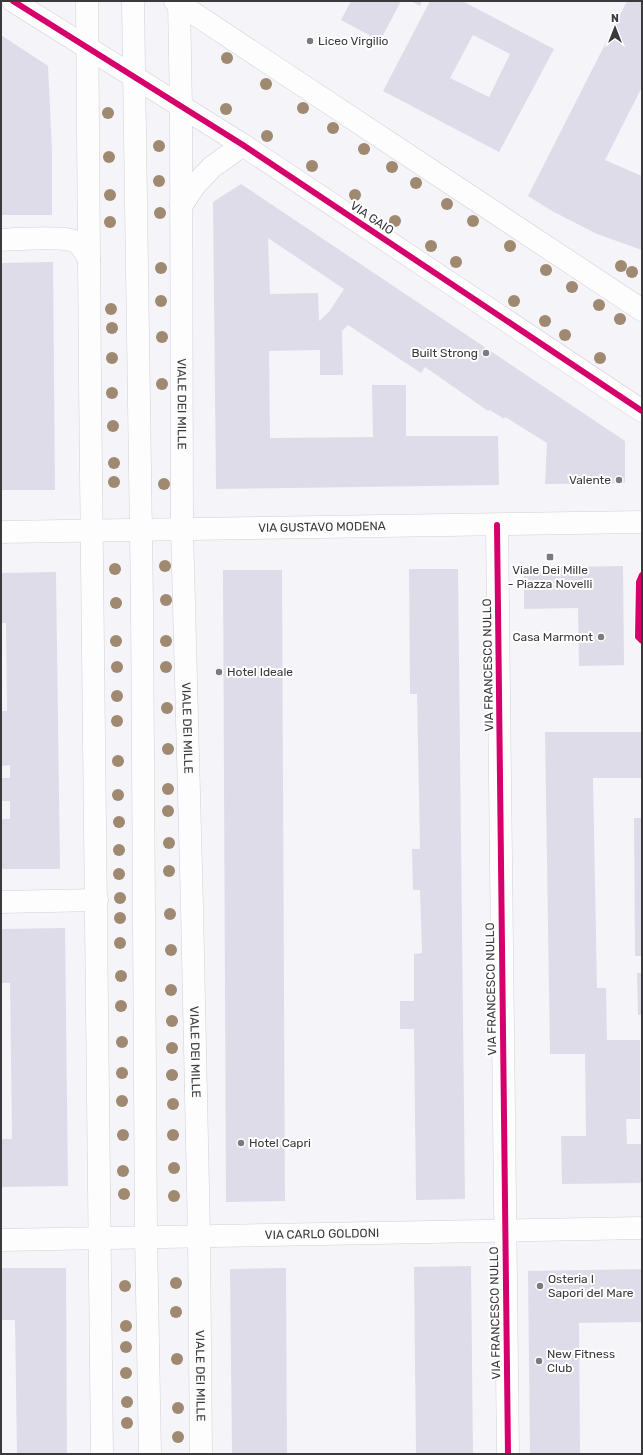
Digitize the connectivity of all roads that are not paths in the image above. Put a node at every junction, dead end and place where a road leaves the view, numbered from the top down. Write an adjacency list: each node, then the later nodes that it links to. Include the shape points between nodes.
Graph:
1 (13, 1): 5 (street, VIA GAIO)
2 (87, 1): 5 (street)
3 (133, 1): 6 (street)
4 (178, 2): 7 (street, VIALE DEI MILLE); 12 (street)
5 (87, 48): 6 (street, VIA GAIO); 11 (street)
6 (134, 77): 7 (street, VIA GAIO); 18 (street)
7 (181, 108): 8 (street, VIA GAIO); 9 (street, VIALE DEI MILLE)
8 (243, 145): 9 (street, via 212,167 195,185); 13 (street, VIA GAIO)
9 (181, 206): 16 (street, VIALE DEI MILLE)
10 (1, 240): 11 (street, via 73,241 83,249)
11 (89, 260): 17 (street)
12 (642, 310)
13 (642, 411)
14 (642, 522): 15 (street, VIA GUSTAVO MODENA)
15 (498, 524): 16 (street, VIA GUSTAVO MODENA); 23 (street, VIA FRANCESCO NULLO)
16 (182, 529): 18 (street, VIA GUSTAVO MODENA); 24 (street, VIALE DEI MILLE)
17 (92, 530): 18 (street, VIA GUSTAVO MODENA); 19 (street, VIA GUSTAVO MODENA); 20 (street)
18 (141, 530): 25 (street)
19 (1, 532)
20 (97, 900): 21 (street); 26 (street)
21 (1, 902)
22 (642, 1228): 23 (street, VIA CARLO GOLDONI)
23 (505, 1230): 24 (street, VIA CARLO GOLDONI); 31 (street, VIA FRANCESCO NULLO)
24 (199, 1236): 25 (street, VIA CARLO GOLDONI); 30 (street, VIALE DEI MILLE)
25 (146, 1237): 26 (street, VIA CARLO GOLDONI); 29 (street)
26 (100, 1238): 27 (street, VIA CARLO GOLDONI); 28 (street)
27 (1, 1240)
28 (102, 1454)
29 (150, 1454)
30 (200, 1454)
31 (508, 1454)

